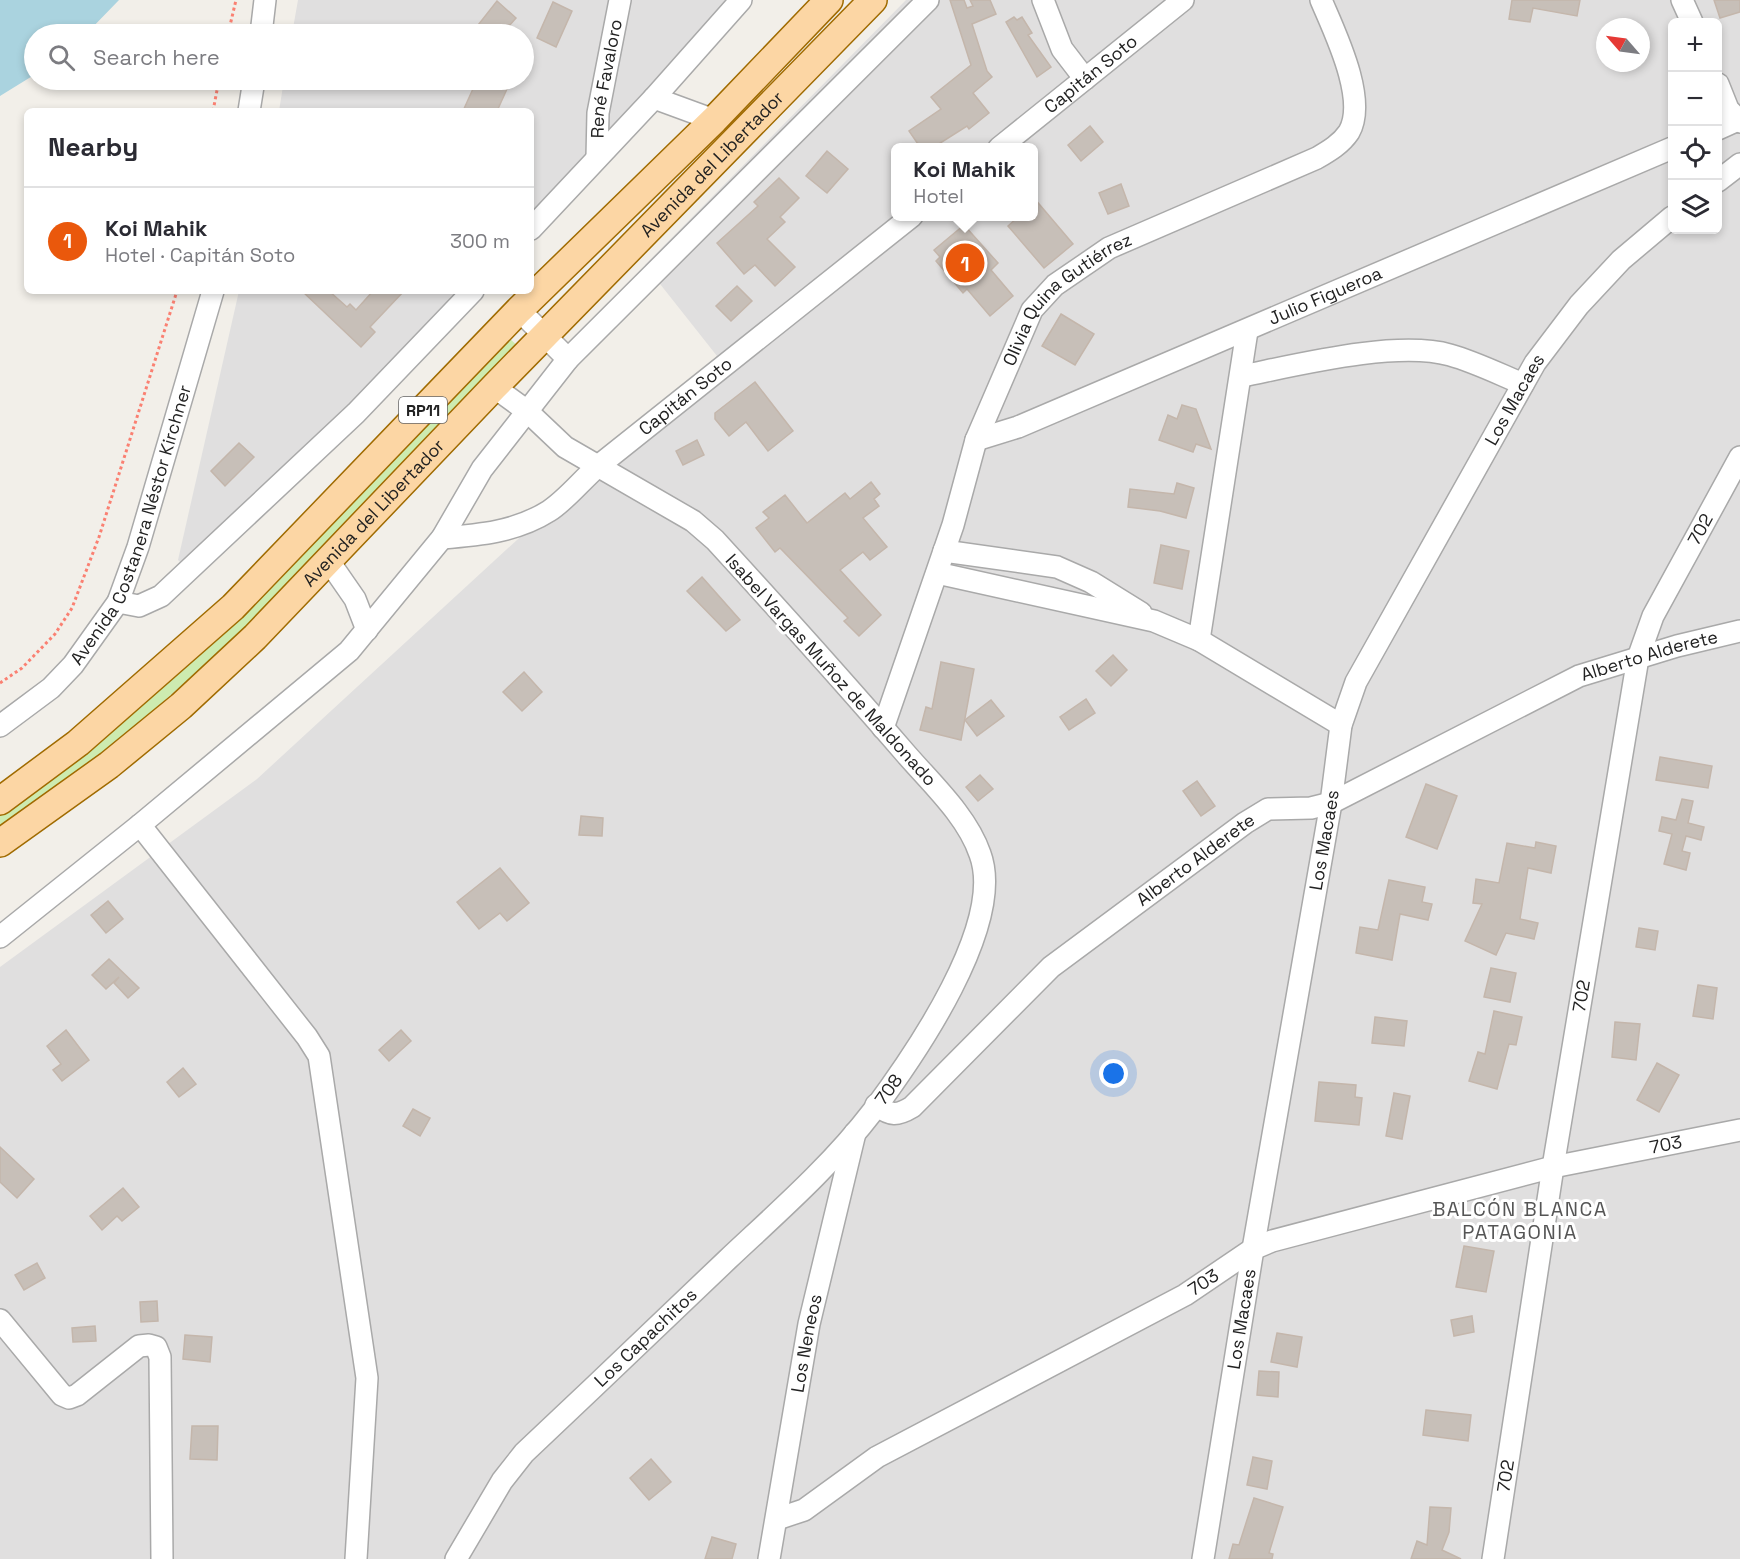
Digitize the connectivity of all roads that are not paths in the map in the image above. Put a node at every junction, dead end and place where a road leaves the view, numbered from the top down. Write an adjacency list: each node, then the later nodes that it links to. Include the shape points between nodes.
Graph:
1 (265, 0): 12 (street)
2 (620, 0): 23 (street, René Favaloro, via 598,113)
3 (741, 0): 16 (street)
4 (830, 0): 18 (main road, Avenida del Libertador / RP11)
5 (873, 0): 33 (main road, Avenida del Libertador / RP11)
6 (928, 0): 34 (street, Avenida del Libertador)
7 (1043, 0): 13 (street, via 1062,49)
8 (1183, 0): 13 (street, Capitán Soto)
9 (1321, 0): 39 (street, Olivia Quina Gutiérrez, via 1345,59 1353,97 1350,131 1338,145 1317,158 1109,248 1056,285 1032,310)
10 (1682, 0): 11 (street)
11 (1690, 18)
12 (262, 24)
13 (1085, 79): 21 (street, Capitán Soto)
14 (252, 90): 17 (street)
15 (1722, 94): 19 (street)
16 (654, 98): 18 (street); 23 (street)
17 (249, 108)
18 (714, 120): 31 (main road, Avenida del Libertador / RP11)
19 (1739, 121): 20 (street)
20 (1722, 127)
21 (1004, 143)
22 (1668, 150): 32 (street, Julio Figueroa)
23 (597, 158): 28 (street)
24 (1740, 164): 25 (street)
25 (1719, 180)
26 (1668, 220): 36 (street, Los Macaes, via 1621,260 1579,305)
27 (906, 221): 41 (street, Capitán Soto)
28 (534, 226)
29 (212, 294): 46 (street, Avenida Costanera Néstor Kirchner, via 138,547)
30 (470, 294): 46 (street, via 356,413 161,597 139,606)
31 (519, 310): 33 (street); 55 (main road, Avenida del Libertador / RP11, via 233,607 78,743)
32 (1247, 331): 35 (street); 39 (street, Julio Figueroa, via 1018,427)
33 (545, 335): 34 (street); 37 (main road, Avenida del Libertador / RP11)
34 (568, 359): 38 (street, Avenida del Libertador)
35 (1242, 376): 36 (street, via 1353,355 1427,351 1450,355); 50 (street)
36 (1522, 384): 52 (street, Los Macaes, via 1377,641 1356,682)
37 (494, 387): 38 (street, Isabel Vargas Muñoz de Maldonado); 44 (main road, Avenida del Libertador / RP11)
38 (527, 411): 41 (street, Isabel Vargas Muñoz de Maldonado, via 565,447); 42 (street, Avenida del Libertador, via 482,469)
39 (976, 440): 43 (street, Olivia Quina Gutiérrez)
40 (1740, 457): 51 (street, 702, via 1653,616)
41 (597, 467): 42 (street, Capitán Soto, via 549,511 517,526 488,534); 54 (street, Isabel Vargas Muñoz de Maldonado, via 693,520 715,540)
42 (442, 538): 48 (street, Avenida del Libertador)
43 (944, 551): 45 (street, Olivia Quina Gutiérrez); 47 (street, via 1057,567 1091,582)
44 (328, 560): 48 (street, via 355,599); 58 (main road, Avenida del Libertador / RP11, via 255,637 181,706 109,765)
45 (937, 573): 47 (street); 54 (street, Olivia Quina Gutiérrez)
46 (118, 602): 53 (street, Avenida Costanera Néstor Kirchner, via 73,665 51,688)
47 (1154, 621): 50 (street)
48 (367, 630): 57 (street, Avenida del Libertador, via 349,651)
49 (1740, 631): 51 (street, Alberto Alderete)
50 (1199, 640): 52 (street)
51 (1638, 658): 56 (street, Alberto Alderete, via 1579,676); 64 (street, 702)
52 (1341, 725): 56 (street, Los Macaes)
53 (0, 726)
54 (883, 728): 60 (street, Isabel Vargas Muñoz de Maldonado, via 968,830 981,855 986,883 971,946)
55 (0, 801)
56 (1330, 803): 61 (street, Alberto Alderete, via 1311,808 1269,809 1245,823 1052,967 912,1107 898,1115); 65 (street, Los Macaes)
57 (140, 825): 59 (street, Avenida del Libertador); 69 (street, via 319,1056 367,1378)
58 (0, 843)
59 (0, 937)
60 (919, 1046): 61 (street, 708)
61 (876, 1105): 62 (street, 708)
62 (856, 1130): 67 (street, Los Neneos, via 809,1324); 70 (street, Los Capachitos, via 783,1207 524,1454 502,1481)
63 (1740, 1130): 64 (street, 703)
64 (1553, 1167): 65 (street, 703); 73 (street, 702)
65 (1253, 1249): 67 (street, 703, via 1185,1295 877,1457 804,1510); 72 (street, Los Macaes)
66 (0, 1320): 68 (street, via 62,1395 69,1398 139,1346 156,1347 160,1357)
67 (777, 1519): 71 (street, Los Neneos)
68 (162, 1559)
69 (356, 1559)
70 (456, 1559)
71 (769, 1559)
72 (1203, 1559)
73 (1493, 1559)

